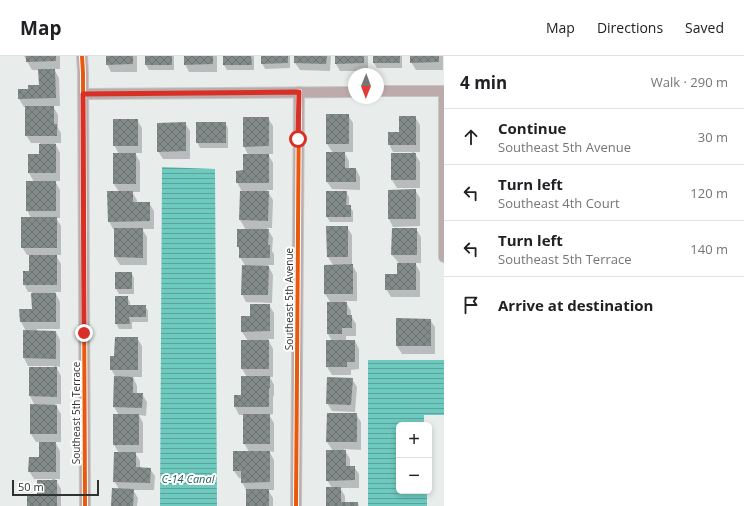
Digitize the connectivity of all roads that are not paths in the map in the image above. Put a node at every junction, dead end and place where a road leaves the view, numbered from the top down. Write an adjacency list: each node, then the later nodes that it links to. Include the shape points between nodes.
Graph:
1 (82, 56): 6 (street, Southeast 5th Terrace)
2 (384, 91): 3 (street)
3 (444, 91): 7 (street)
4 (299, 92): 5 (street); 6 (street); 9 (street, Southeast 5th Avenue)
5 (348, 92)
6 (83, 94): 8 (street, Southeast 5th Terrace)
7 (444, 257)
8 (85, 506)
9 (296, 506)

